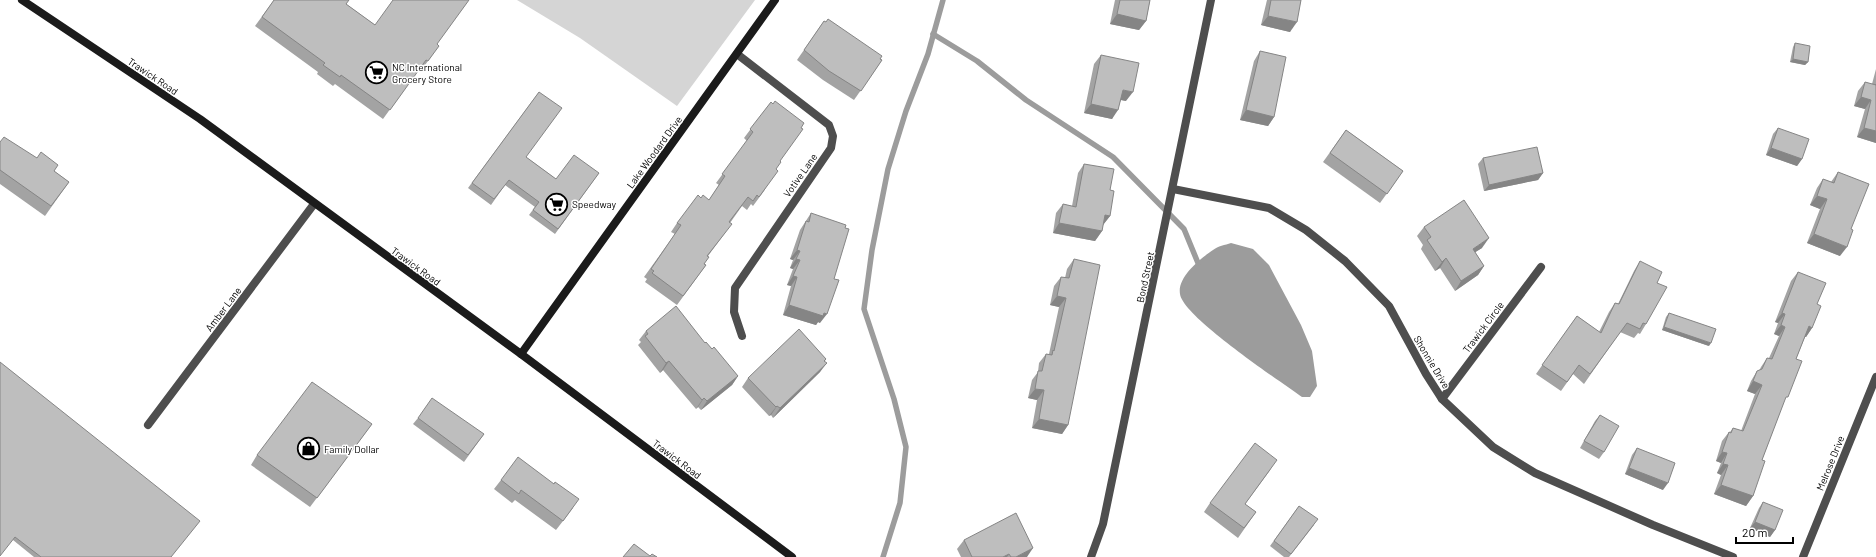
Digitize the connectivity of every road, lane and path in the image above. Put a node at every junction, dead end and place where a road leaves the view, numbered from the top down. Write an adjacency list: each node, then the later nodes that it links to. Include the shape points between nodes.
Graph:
1 (22, 0): 6 (street, Trawick Road, via 200,119)
2 (775, 0): 4 (street, Lake Woodard Drive)
3 (1211, 0): 5 (street, Bond Street)
4 (737, 54): 8 (street, Votive Lane, via 829,125 833,136 831,148 734,288 734,312); 9 (street, Lake Woodard Drive)
5 (1173, 189): 11 (street, Shonnie Drive, via 1269,208 1306,230 1345,261 1389,306); 14 (street, Bond Street, via 1103,524)
6 (314, 204): 9 (street, Trawick Road); 12 (street, Amber Lane)
7 (1541, 267): 11 (street, Trawick Circle)
8 (742, 336)
9 (521, 354): 13 (street, Trawick Road)
10 (1876, 377): 16 (street, Melrose Drive)
11 (1442, 399): 15 (street, Shonnie Drive, via 1493,447 1535,473)
12 (148, 425)
13 (792, 557)
14 (1091, 557)
15 (1733, 557)
16 (1803, 557)

